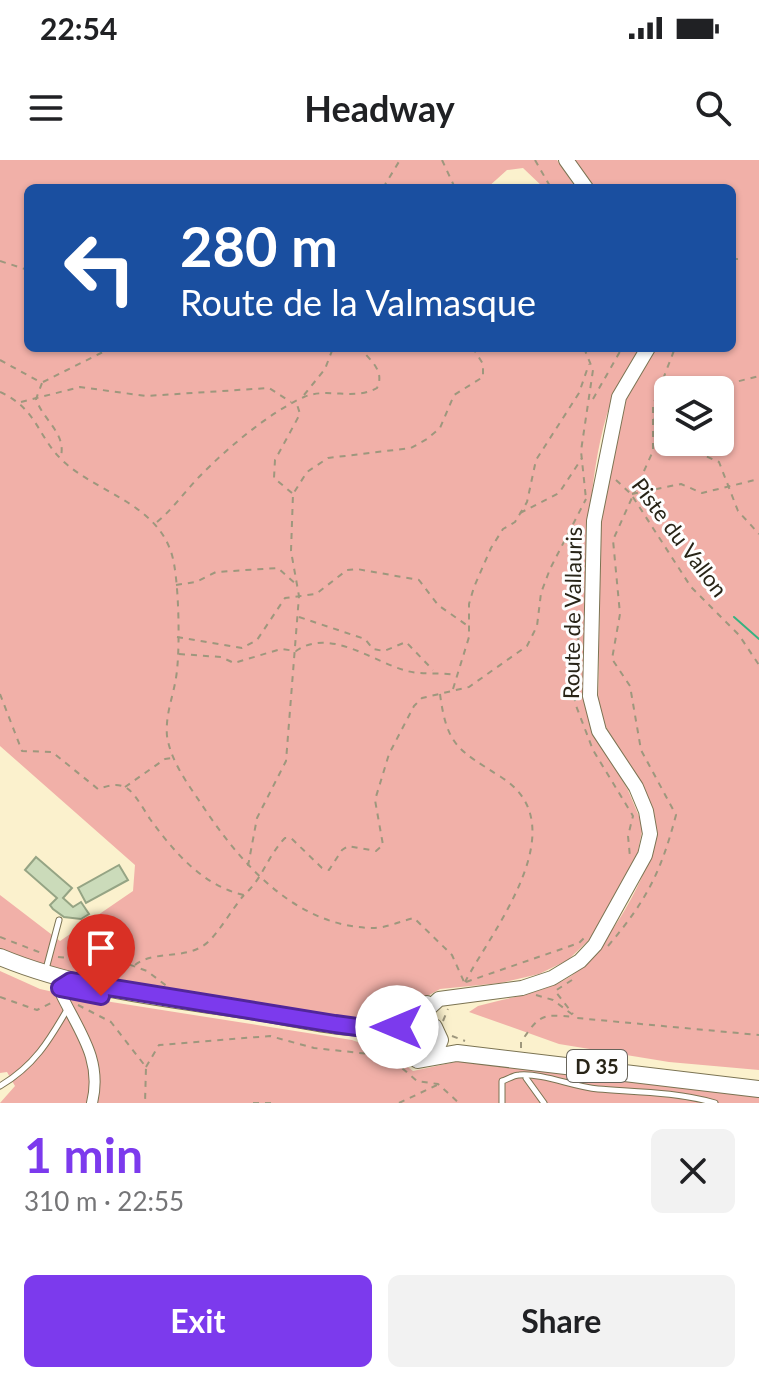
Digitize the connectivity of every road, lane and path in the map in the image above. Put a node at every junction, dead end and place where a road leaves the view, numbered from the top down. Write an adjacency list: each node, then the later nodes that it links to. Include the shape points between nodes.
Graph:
1 (400, 160): 5 (path)
2 (442, 160): 6 (path)
3 (535, 160): 7 (path)
4 (566, 160): 8 (main road)
5 (385, 184)
6 (453, 184)
7 (549, 184)
8 (583, 184)
9 (736, 259): 10 (path)
10 (742, 259)
11 (0, 261): 12 (path)
12 (24, 269)
13 (103, 352): 25 (path)
14 (331, 352): 27 (path)
15 (363, 352): 27 (path, via 379,371 377,388)
16 (476, 352): 39 (path, via 483,377 454,395 440,428 427,439 411,448 328,458 307,472)
17 (586, 352): 22 (path)
18 (620, 352): 31 (path)
19 (646, 352): 36 (main road, Route de Vallauris, via 619,397)
20 (673, 352): 32 (path)
21 (0, 360): 25 (path)
22 (591, 361): 31 (path); 41 (path, via 579,393 536,460 530,495)
23 (759, 376): 24 (path)
24 (734, 382)
25 (42, 383): 28 (path)
26 (0, 392): 29 (path)
27 (301, 398): 30 (path)
28 (36, 399): 29 (path); 30 (path, via 80,387 146,396 269,388); 34 (path, via 45,420 56,429)
29 (21, 402): 34 (path)
30 (294, 402): 39 (path, via 300,414 274,469 274,478); 42 (path, via 269,416)
31 (591, 404): 35 (path)
32 (652, 422): 40 (path, via 653,451)
33 (706, 456): 38 (path, via 719,462)
34 (61, 457): 42 (path)
35 (582, 457): 41 (path, via 559,493); 56 (path, via 586,499 550,569 533,638 512,660 469,687)
36 (603, 468): 40 (path, Piste du Vallon); 73 (main road, Route de Vallauris, via 594,521 590,696 599,731 646,811 650,834 645,855 595,945 580,961 532,986)
37 (759, 479): 38 (path)
38 (727, 488): 40 (path, via 702,493 681,484); 43 (path, via 738,511)
39 (293, 494): 46 (path, via 291,551)
40 (631, 494): 53 (path, Piste du Vallon, via 691,587 739,635)
41 (519, 513): 49 (path, via 491,548 469,604)
42 (156, 522): 45 (path, via 172,555)
43 (759, 534)
44 (583, 557): 61 (path, via 574,603 580,622 575,703 593,750 633,816)
45 (175, 585): 46 (path, via 216,572 278,568); 50 (path)
46 (298, 586): 47 (path)
47 (299, 596): 48 (path); 49 (path, via 316,594 347,570 408,576); 50 (path, via 285,598 257,640 242,648)
48 (298, 616): 51 (path); 54 (path, via 365,639 373,649 384,651 406,642)
49 (469, 626): 55 (path)
50 (177, 637): 52 (path)
51 (296, 651): 52 (path, via 281,649 234,663); 54 (path, via 307,643 327,644 412,672); 62 (path, via 286,761 257,818)
52 (178, 654): 59 (path, via 166,723)
53 (759, 665)
54 (433, 670): 55 (path)
55 (458, 675): 56 (path)
56 (453, 690): 57 (path)
57 (439, 693): 63 (path, via 414,706 389,754 375,800 383,845 368,851 348,846 329,870 285,838 266,859); 73 (path, via 449,738 475,763 514,787 531,813 534,830 523,878)
58 (0, 694): 60 (path, via 22,751 52,752 98,789)
59 (173, 758): 60 (path); 62 (path)
60 (124, 787): 64 (path, via 169,845 209,882)
61 (630, 858)
62 (248, 867): 63 (path)
63 (260, 880): 64 (path); 73 (path, via 341,924 375,928 414,918 452,955)
64 (244, 895): 69 (path, via 208,942 176,955 144,958)
65 (59, 920): 70 (lane)
66 (588, 935): 73 (path)
67 (0, 957): 70 (main road)
68 (0, 965): 71 (main road)
69 (134, 966)
70 (45, 973): 71 (main road)
71 (66, 993): 74 (path, via 37,1010); 76 (main road); 82 (main road, via 371,1035); 85 (path, via 111,1022); 87 (lane, via 50,1042 34,1063); 89 (street, via 93,1056 97,1082)
72 (533, 994): 75 (path, via 553,1000)
73 (454, 996): 76 (main road, Route de Vallauris, via 382,1023); 77 (main road); 78 (main road, via 438,1009); 81 (path, via 443,1023)
74 (0, 997)
75 (577, 1018): 79 (path); 84 (path, via 538,1018 521,1042)
76 (315, 1021): 77 (main road, via 372,1029)
77 (411, 1024): 78 (main road, via 425,1022); 82 (main road)
78 (436, 1031): 83 (main road, via 439,1046); 88 (main road, D 35, via 474,1048)
79 (759, 1035)
80 (368, 1039): 82 (path)
81 (460, 1039)
82 (398, 1049): 83 (main road, via 413,1059)
83 (433, 1056): 84 (main road, D 35, via 457,1053)
84 (522, 1065): 88 (main road, D 35); 95 (lane, via 502,1081); 96 (lane); 97 (lane, via 598,1089 637,1089)
85 (146, 1067): 86 (path, via 159,1045 270,1036 314,1048 388,1056 417,1081); 90 (path)
86 (438, 1084): 93 (path); 94 (path)
87 (0, 1086)
88 (759, 1087)
89 (92, 1103)
90 (145, 1103)
91 (253, 1103): 92 (path)
92 (271, 1103)
93 (399, 1103)
94 (459, 1103)
95 (502, 1103)
96 (544, 1103)
97 (715, 1103)

